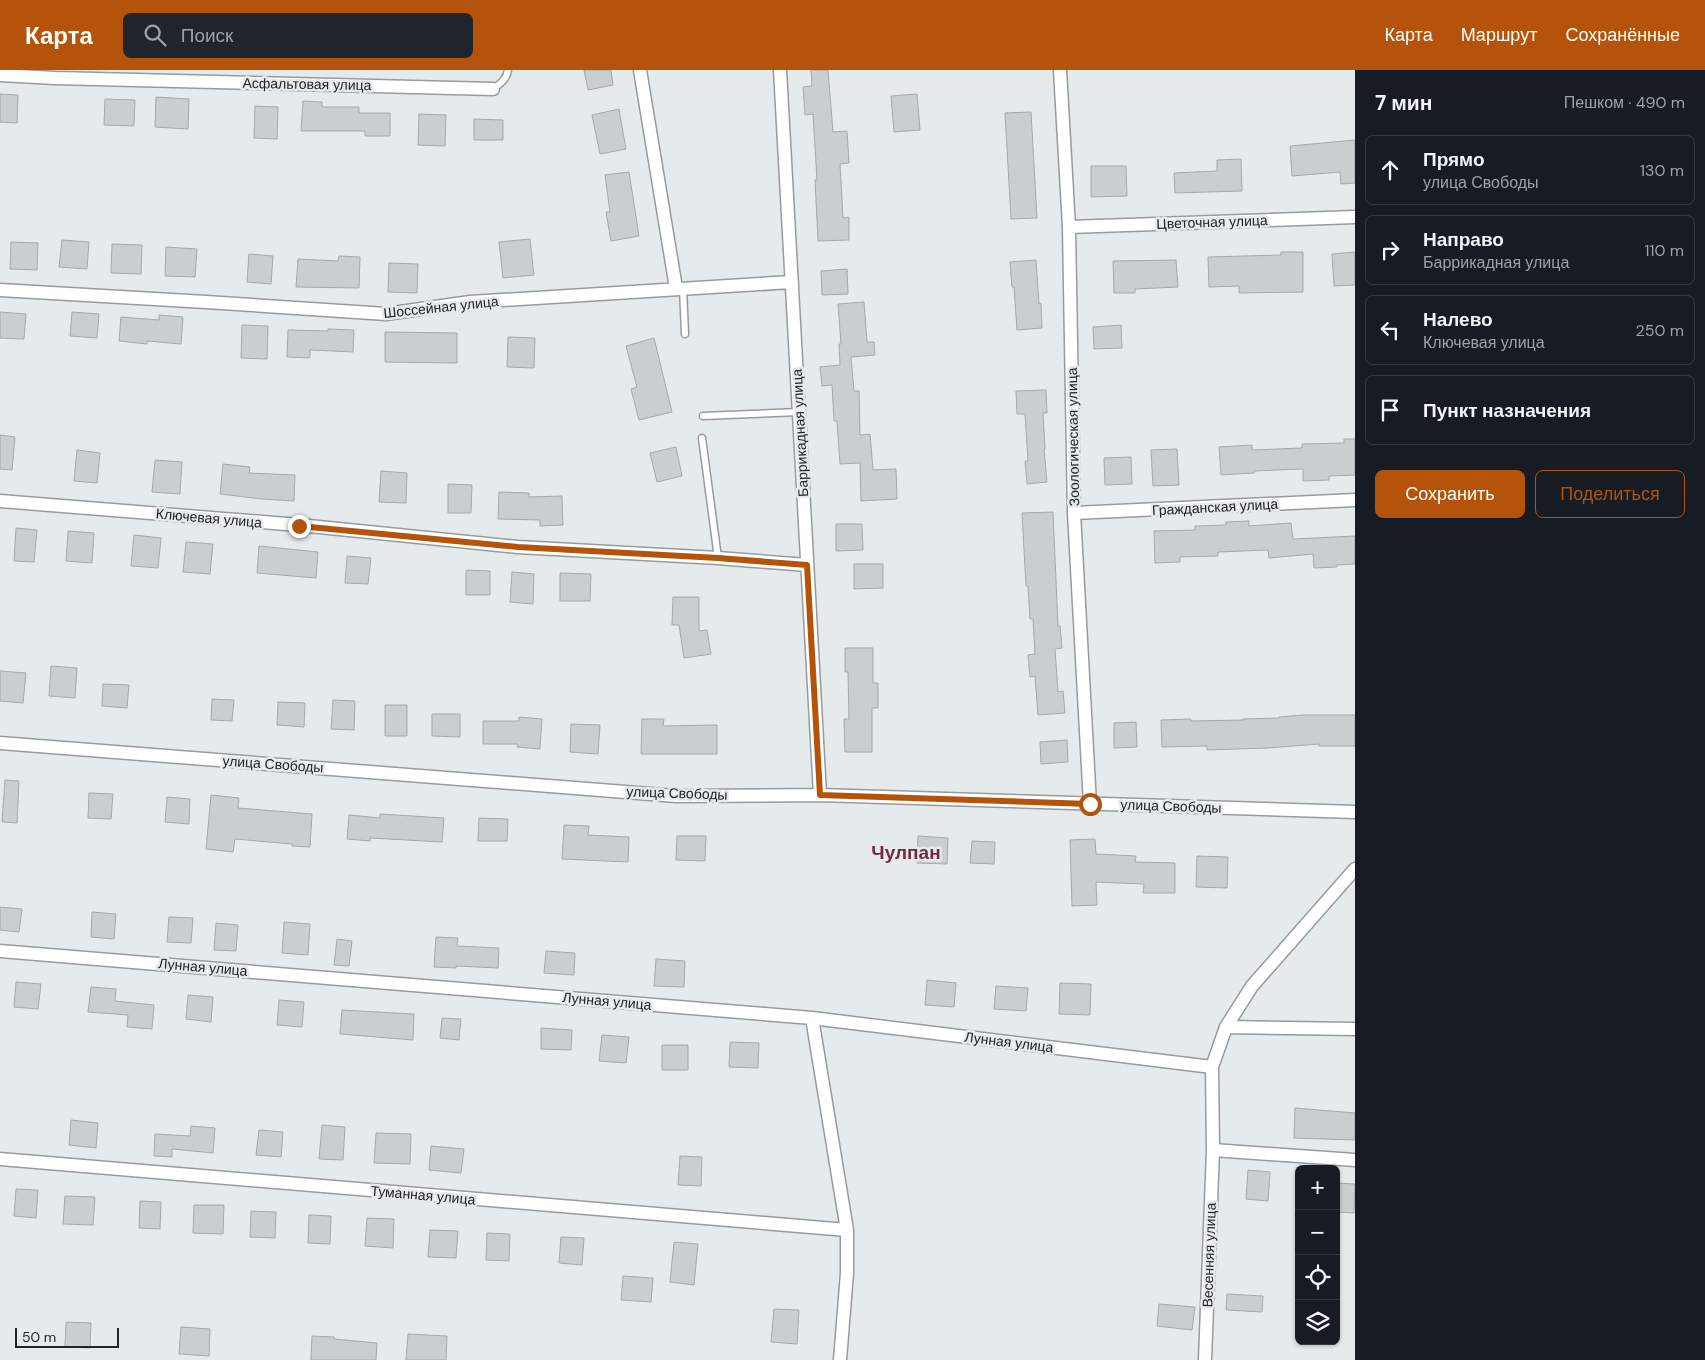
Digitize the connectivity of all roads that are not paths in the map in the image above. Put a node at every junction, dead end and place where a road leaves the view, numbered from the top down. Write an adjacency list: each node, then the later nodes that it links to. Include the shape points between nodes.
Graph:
1 (508, 70): 7 (lane, via 502,83)
2 (640, 70): 11 (street)
3 (780, 70): 10 (street, Баррикадная улица)
4 (1060, 70): 9 (street, Зоологическая улица)
5 (0, 75): 6 (street, Асфальтовая улица, via 55,78)
6 (230, 76): 7 (street, Асфальтовая улица)
7 (493, 89)
8 (1355, 217): 9 (street, Цветочная улица)
9 (1069, 227): 19 (street, Зоологическая улица)
10 (792, 282): 11 (street, Шоссейная улица); 14 (street, Баррикадная улица)
11 (679, 288): 12 (street, Шоссейная улица, via 470,302 386,314); 13 (lane)
12 (0, 290)
13 (685, 334)
14 (799, 412): 15 (lane); 21 (street, Баррикадная улица)
15 (703, 416)
16 (702, 438): 20 (lane)
17 (1355, 500): 19 (street, Гражданская улица)
18 (0, 501): 20 (street, Ключевая улица, via 518,547)
19 (1074, 513): 24 (street, Зоологическая улица)
20 (718, 558): 21 (street, Ключевая улица)
21 (807, 565): 23 (street, Баррикадная улица)
22 (0, 743): 23 (street, улица Свободы, via 676,796)
23 (820, 795): 24 (street, улица Свободы)
24 (1090, 804): 25 (street, улица Свободы)
25 (1355, 812)
26 (1355, 869): 29 (street, via 1252,986)
27 (0, 951): 28 (street, Лунная улица)
28 (812, 1018): 31 (street, Лунная улица); 35 (street)
29 (1226, 1027): 30 (street); 31 (street)
30 (1355, 1028)
31 (1212, 1066): 32 (street, Весенняя улица)
32 (1213, 1150): 34 (street); 37 (street, Весенняя улица)
33 (0, 1159): 35 (street, Туманная улица)
34 (1355, 1160)
35 (847, 1230): 36 (street)
36 (840, 1360)
37 (1205, 1360)

